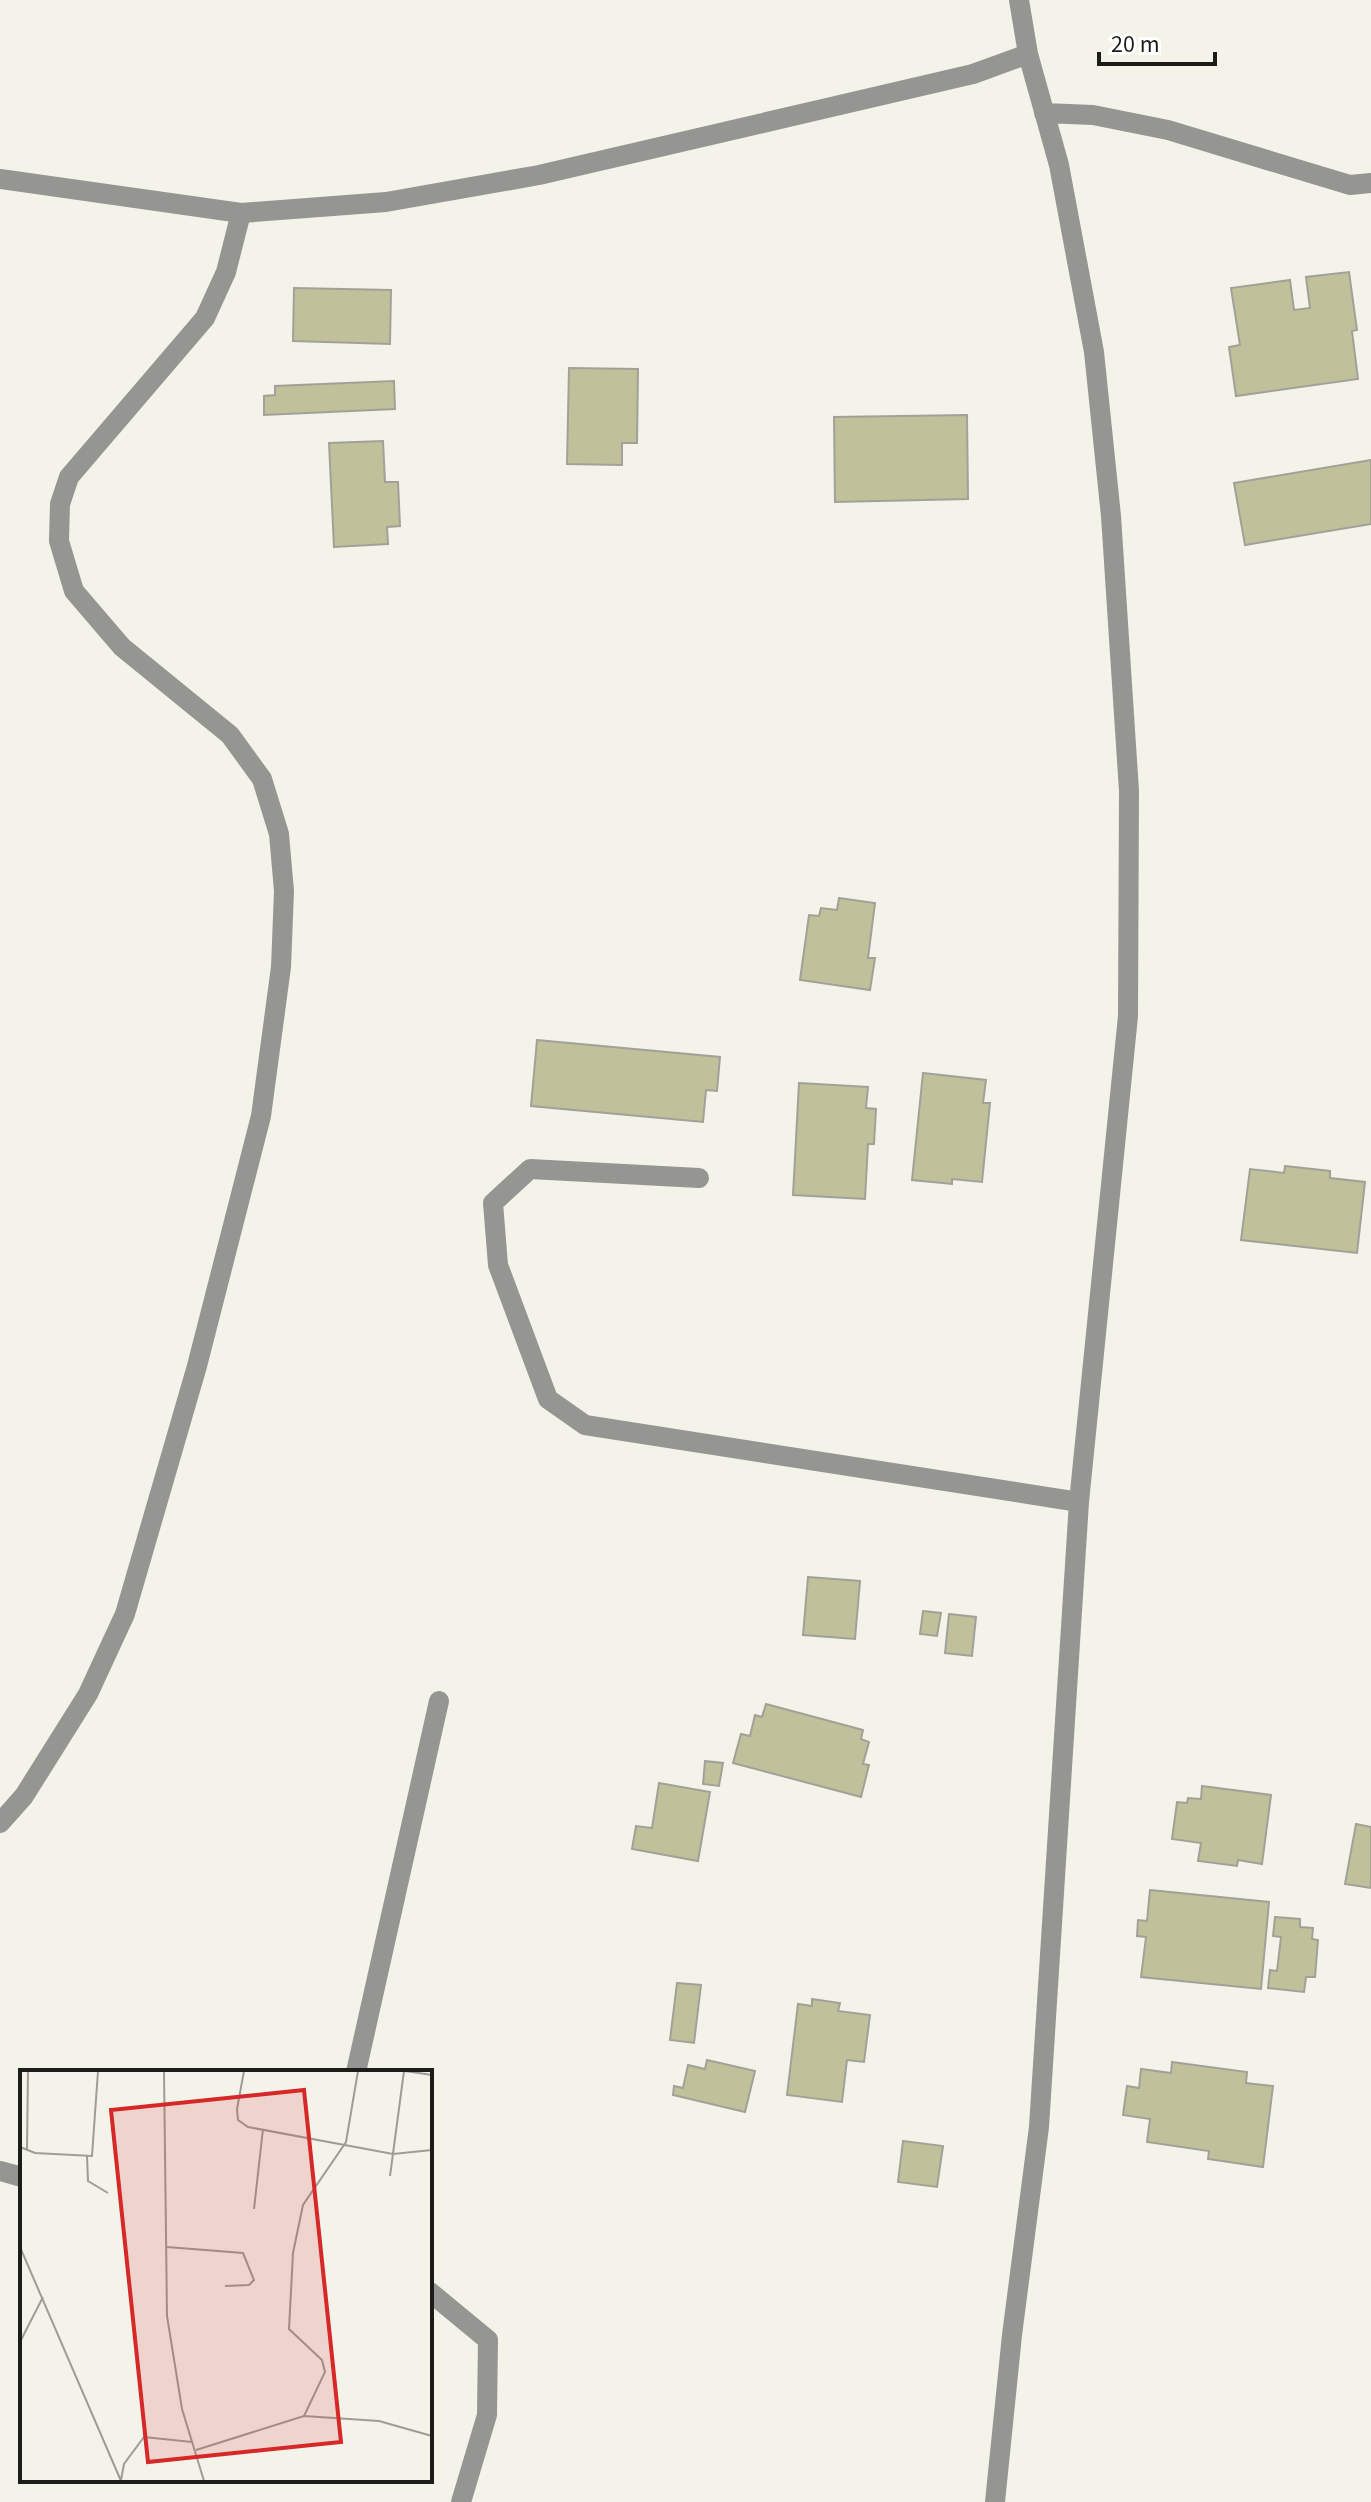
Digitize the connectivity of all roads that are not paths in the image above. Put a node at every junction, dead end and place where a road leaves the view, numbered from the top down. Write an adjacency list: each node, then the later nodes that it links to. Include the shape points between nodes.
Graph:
1 (1019, 0): 2 (street)
2 (1028, 54): 3 (street); 6 (street, via 973,74 539,175 386,202)
3 (1044, 113): 5 (street, via 1093,115 1168,130 1350,185); 8 (street, via 1059,165 1094,352 1129,791 1128,1016)
4 (0, 179): 6 (street)
5 (1371, 183)
6 (241, 213): 10 (street, via 226,272 205,318 69,477 60,504 59,541 74,591 122,647 230,735 262,779 279,834 284,891 281,967 261,1116 197,1366 125,1614 88,1694 24,1796)
7 (699, 1178): 8 (street, via 530,1169 493,1203 498,1265 548,1399 585,1425)
8 (1079, 1502): 16 (street, via 1039,2127)
9 (439, 1701): 11 (street)
10 (0, 1823)
11 (356, 2070)
12 (0, 2171): 13 (street)
13 (20, 2176)
14 (432, 2294): 15 (street, via 488,2340 487,2415)
15 (461, 2502)
16 (995, 2502)

